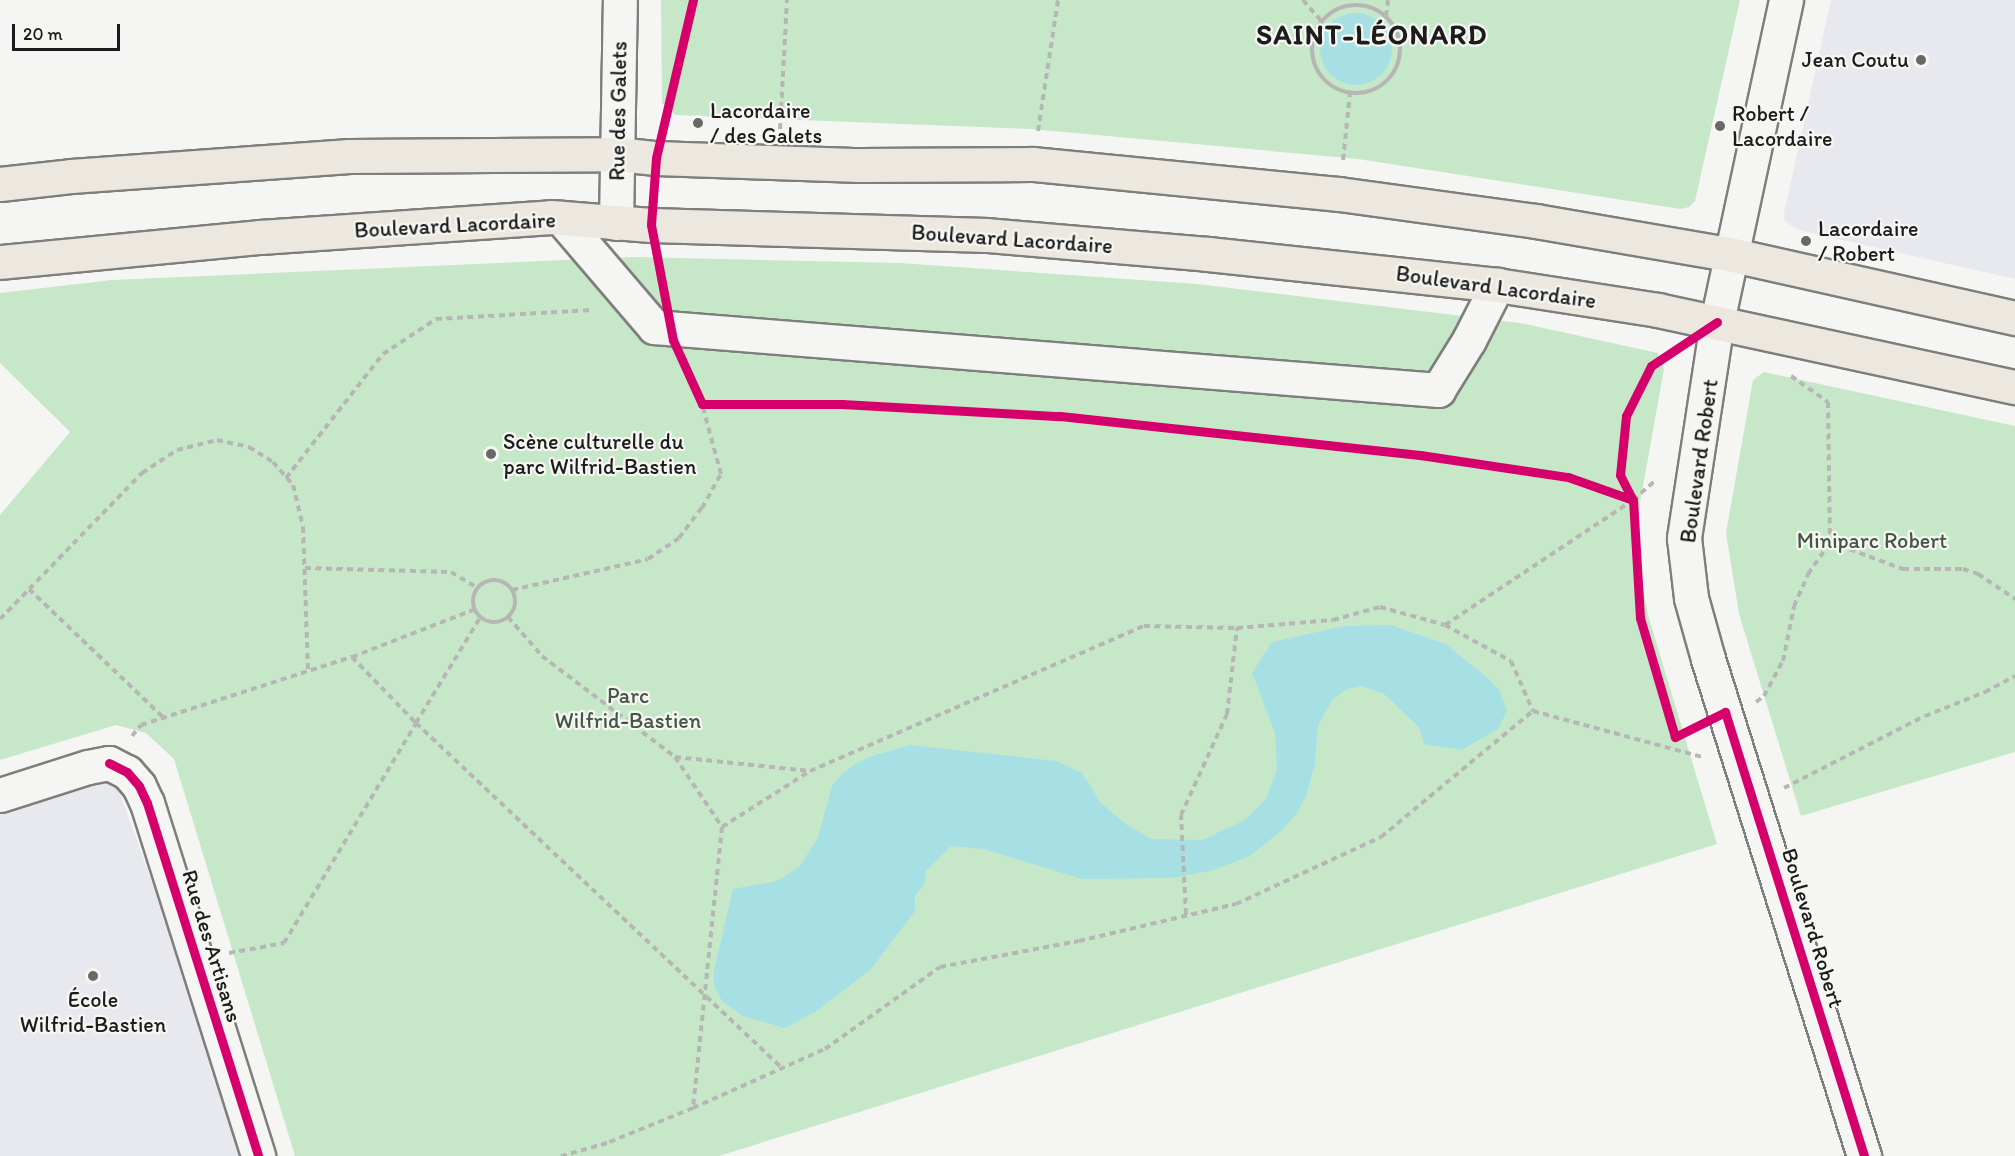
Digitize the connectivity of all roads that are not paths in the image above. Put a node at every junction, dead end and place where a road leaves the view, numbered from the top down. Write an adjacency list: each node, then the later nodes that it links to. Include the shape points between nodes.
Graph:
1 (620, 0): 3 (street, Rue des Galets)
2 (1786, 0): 7 (street, Boulevard Robert)
3 (617, 154): 4 (main road, via 349,156); 6 (street, Rue des Galets); 7 (main road, via 860,165 1033,164 1339,194 1536,221)
4 (0, 184)
5 (561, 218): 6 (main road, Boulevard Lacordaire); 8 (main road, Boulevard Lacordaire, via 260,237); 9 (street, via 654,327 1438,390)
6 (616, 223): 9 (main road, Boulevard Lacordaire, via 987,235)
7 (1733, 255): 10 (main road); 11 (street, Boulevard Robert)
8 (0, 262)
9 (1497, 285): 11 (main road, Boulevard Lacordaire)
10 (2015, 318)
11 (1717, 322): 12 (main road, Boulevard Lacordaire); 15 (street, Boulevard Robert, via 1684,538 1691,598)
12 (2015, 387)
13 (0, 795): 14 (street, Rue des Artisans, via 109,763 127,772 143,794)
14 (258, 1156)
15 (1863, 1156)

